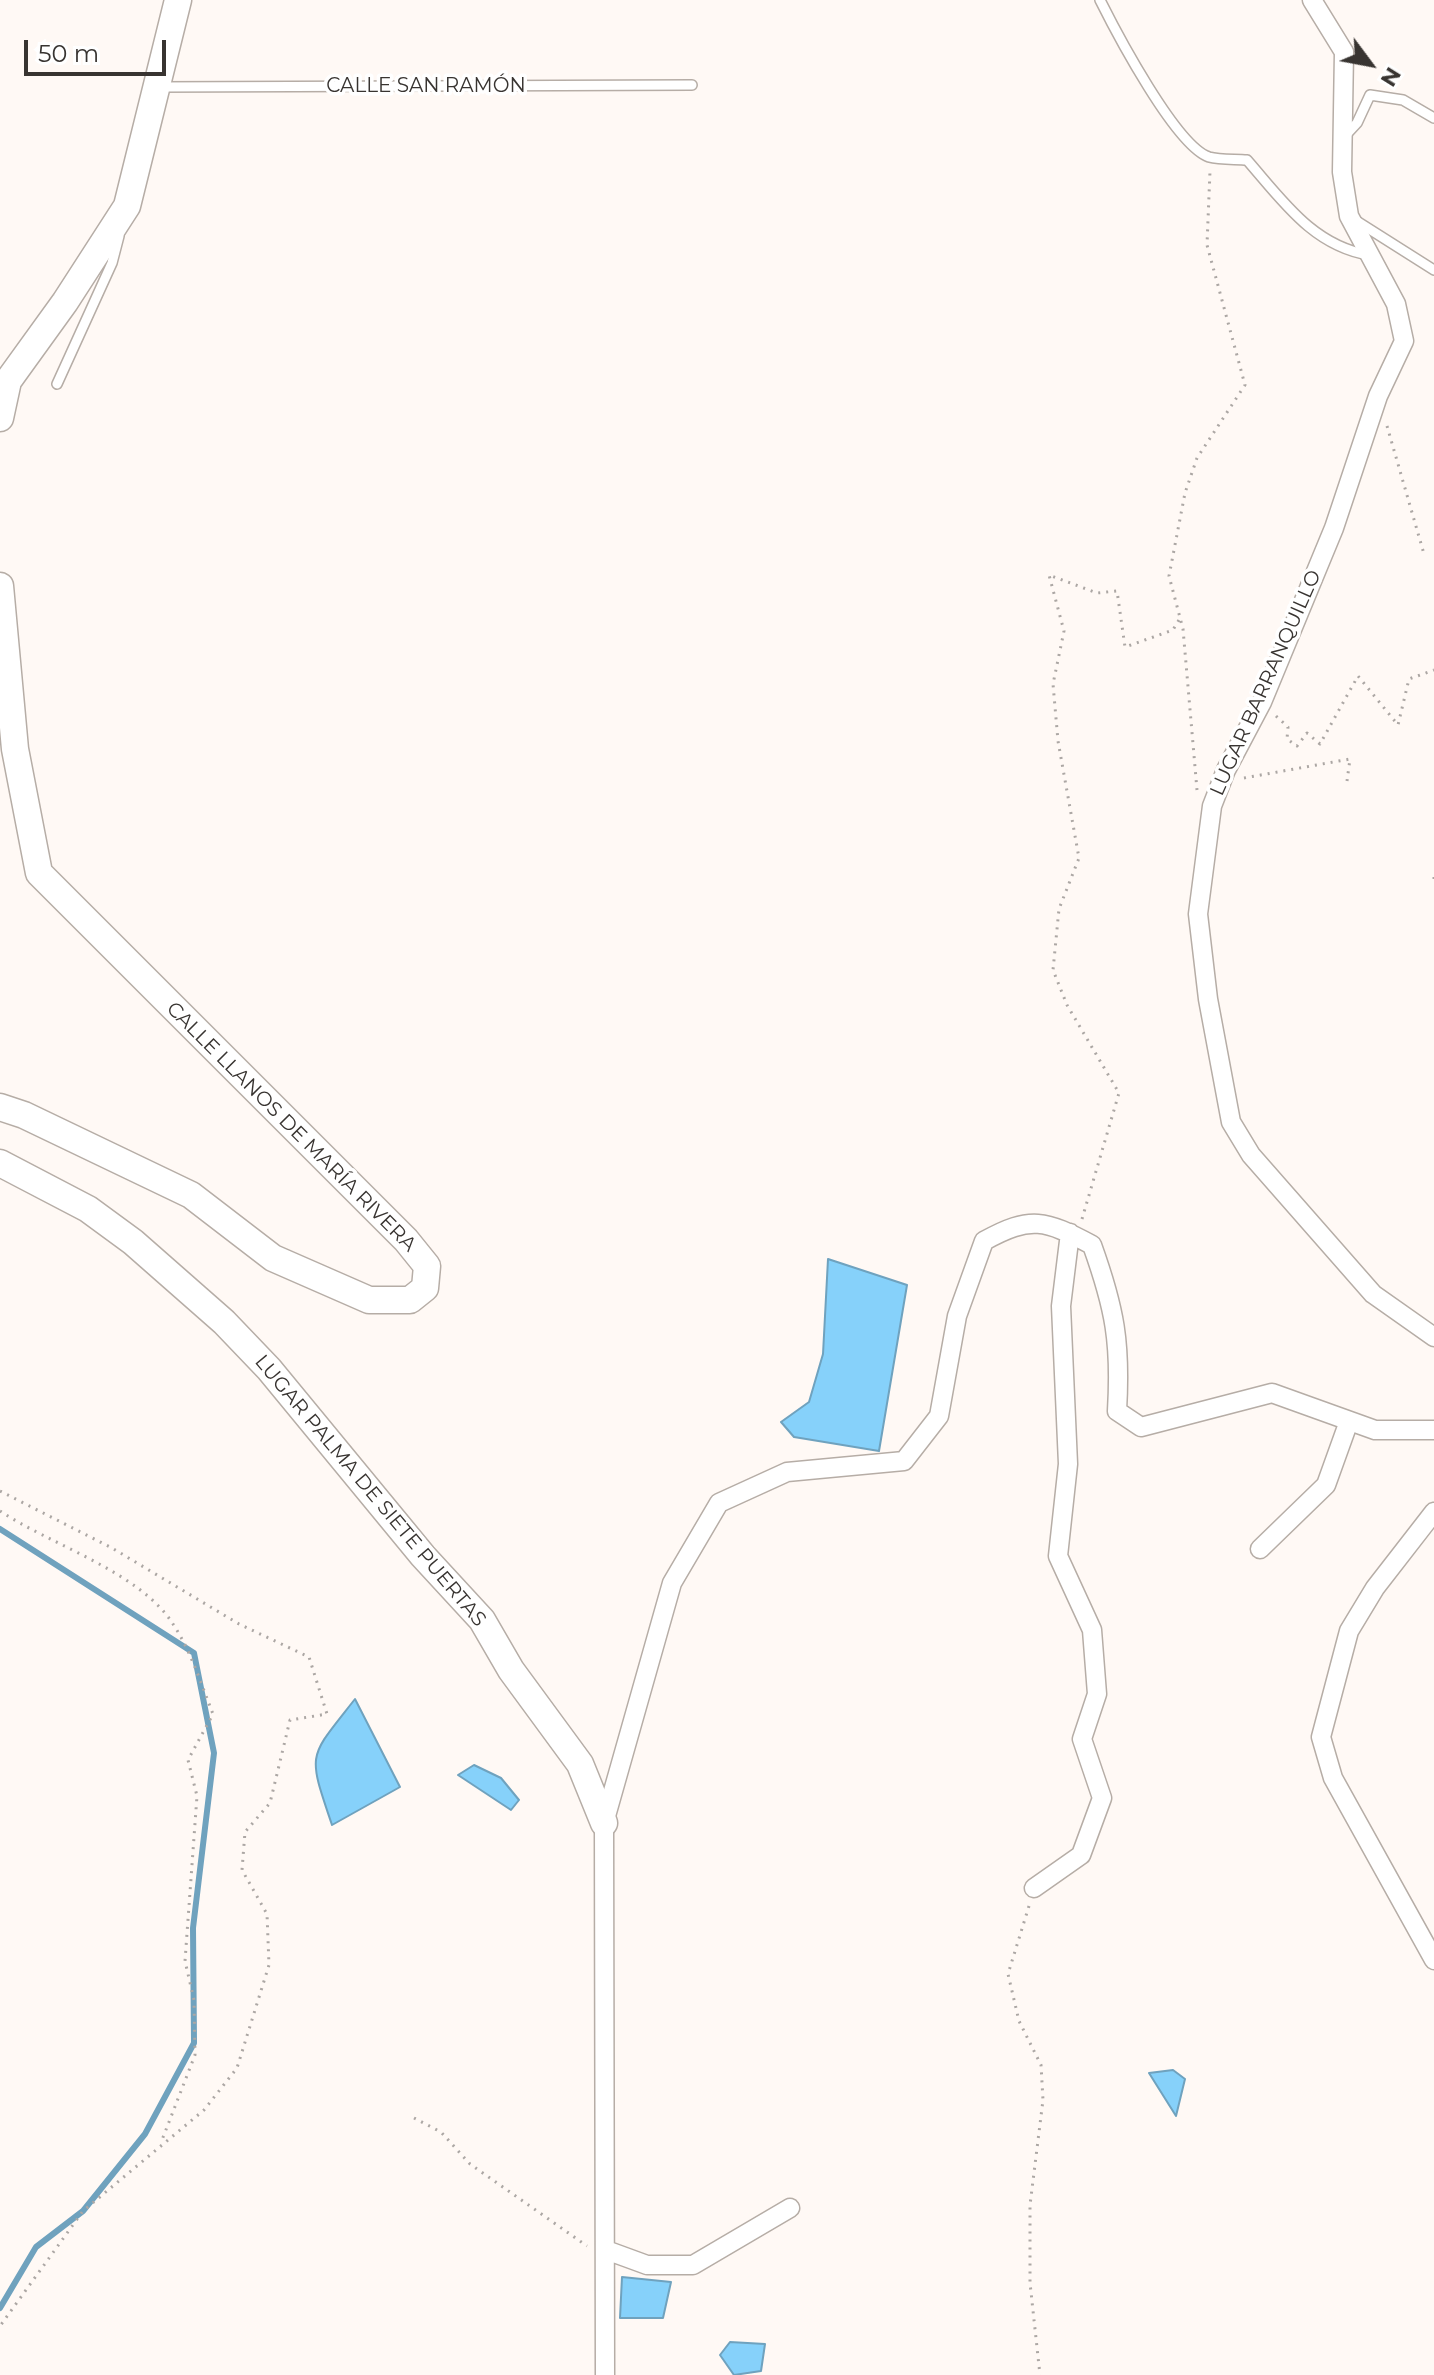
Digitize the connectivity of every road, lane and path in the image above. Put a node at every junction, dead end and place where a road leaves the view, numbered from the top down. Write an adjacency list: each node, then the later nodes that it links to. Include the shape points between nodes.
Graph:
1 (178, 0): 5 (street)
2 (1100, 0): 8 (lane, via 1126,52 1182,138)
3 (1312, 0): 7 (street, LUGAR BARRANQUILLO, via 1344,52)
4 (692, 85): 5 (lane, CALLE SAN RAMÓN)
5 (159, 87): 9 (street)
6 (1434, 118): 7 (lane, via 1403,100 1370,95)
7 (1344, 137): 10 (street, LUGAR BARRANQUILLO, via 1342,172)
8 (1208, 157): 11 (lane, via 1247,160 1307,229 1348,252); 18 (path, via 1207,245 1245,385 1197,458 1185,493 1169,576)
9 (127, 206): 13 (lane, via 112,263); 15 (street, via 8,381)
10 (1349, 216): 11 (street, LUGAR BARRANQUILLO); 12 (lane)
11 (1369, 255): 14 (street, LUGAR BARRANQUILLO, via 1396,304 1404,341)
12 (1434, 270)
13 (57, 384)
14 (1378, 396): 16 (path); 20 (street, LUGAR BARRANQUILLO, via 1334,528)
15 (0, 418)
16 (1424, 554)
17 (0, 586): 24 (street, CALLE LLANOS DE MARÍA RIVERA, via 15,749 39,873 406,1240 427,1266 425,1288 410,1300 369,1300 273,1258 191,1195)
18 (1180, 618): 23 (path, via 1199,804); 26 (path, via 1173,630 1125,647 1117,591 1097,593 1049,575 1064,631 1053,684 1079,858 1059,909 1053,970 1067,1005 1119,1093)
19 (1434, 670): 20 (path, via 1409,679 1398,725 1358,676 1320,744 1307,733 1297,746 1287,739 1288,727)
20 (1262, 702): 21 (street, LUGAR BARRANQUILLO)
21 (1226, 770): 22 (path, via 1244,778 1350,759); 23 (street, LUGAR BARRANQUILLO)
22 (1347, 781)
23 (1212, 806): 27 (street, LUGAR BARRANQUILLO, via 1198,914 1231,1122 1251,1155 1363,1283)
24 (0, 1107)
25 (0, 1163): 34 (street, LUGAR PALMA DE SIETE PUERTAS, via 88,1209 133,1242 269,1369 482,1620 511,1670 580,1764)
26 (1074, 1236): 28 (street, via 1092,1245 1113,1304 1120,1363 1117,1411 1141,1427 1272,1393); 34 (street, via 1054,1225 1016,1223 984,1241 957,1316 939,1416 904,1461 787,1472 719,1503 672,1583); 35 (street, via 1061,1306 1068,1464 1058,1556 1092,1630 1097,1694 1082,1739 1102,1798 1081,1855)
27 (1434, 1337)
28 (1349, 1421): 29 (street, via 1375,1430); 33 (street, via 1326,1485)
29 (1434, 1430)
30 (0, 1491): 38 (path, via 112,1548 239,1624 309,1657 327,1714 290,1720 270,1803 245,1832 242,1870 267,1914 269,1965 237,2068 204,2110)
31 (0, 1511): 38 (path, via 124,1577 173,1622 213,1714 188,1760 197,1796 185,1961 194,2000 195,2055)
32 (1432, 1516): 36 (street, via 1375,1588 1349,1631 1321,1737 1333,1778)
33 (1260, 1549)
34 (604, 1823): 40 (street, LUGAR PALMA DE SIETE PUERTAS)
35 (1034, 1888): 43 (path, via 1008,1974 1019,2021 1041,2065 1043,2100 1030,2205)
36 (1434, 1960)
37 (414, 2118): 40 (path, via 441,2132 470,2164 583,2245)
38 (161, 2143): 41 (path, via 83,2211)
39 (790, 2208): 40 (street, via 693,2265 647,2265)
40 (606, 2250): 42 (street, LUGAR PALMA DE SIETE PUERTAS)
41 (0, 2326)
42 (605, 2375)
43 (1040, 2375)

